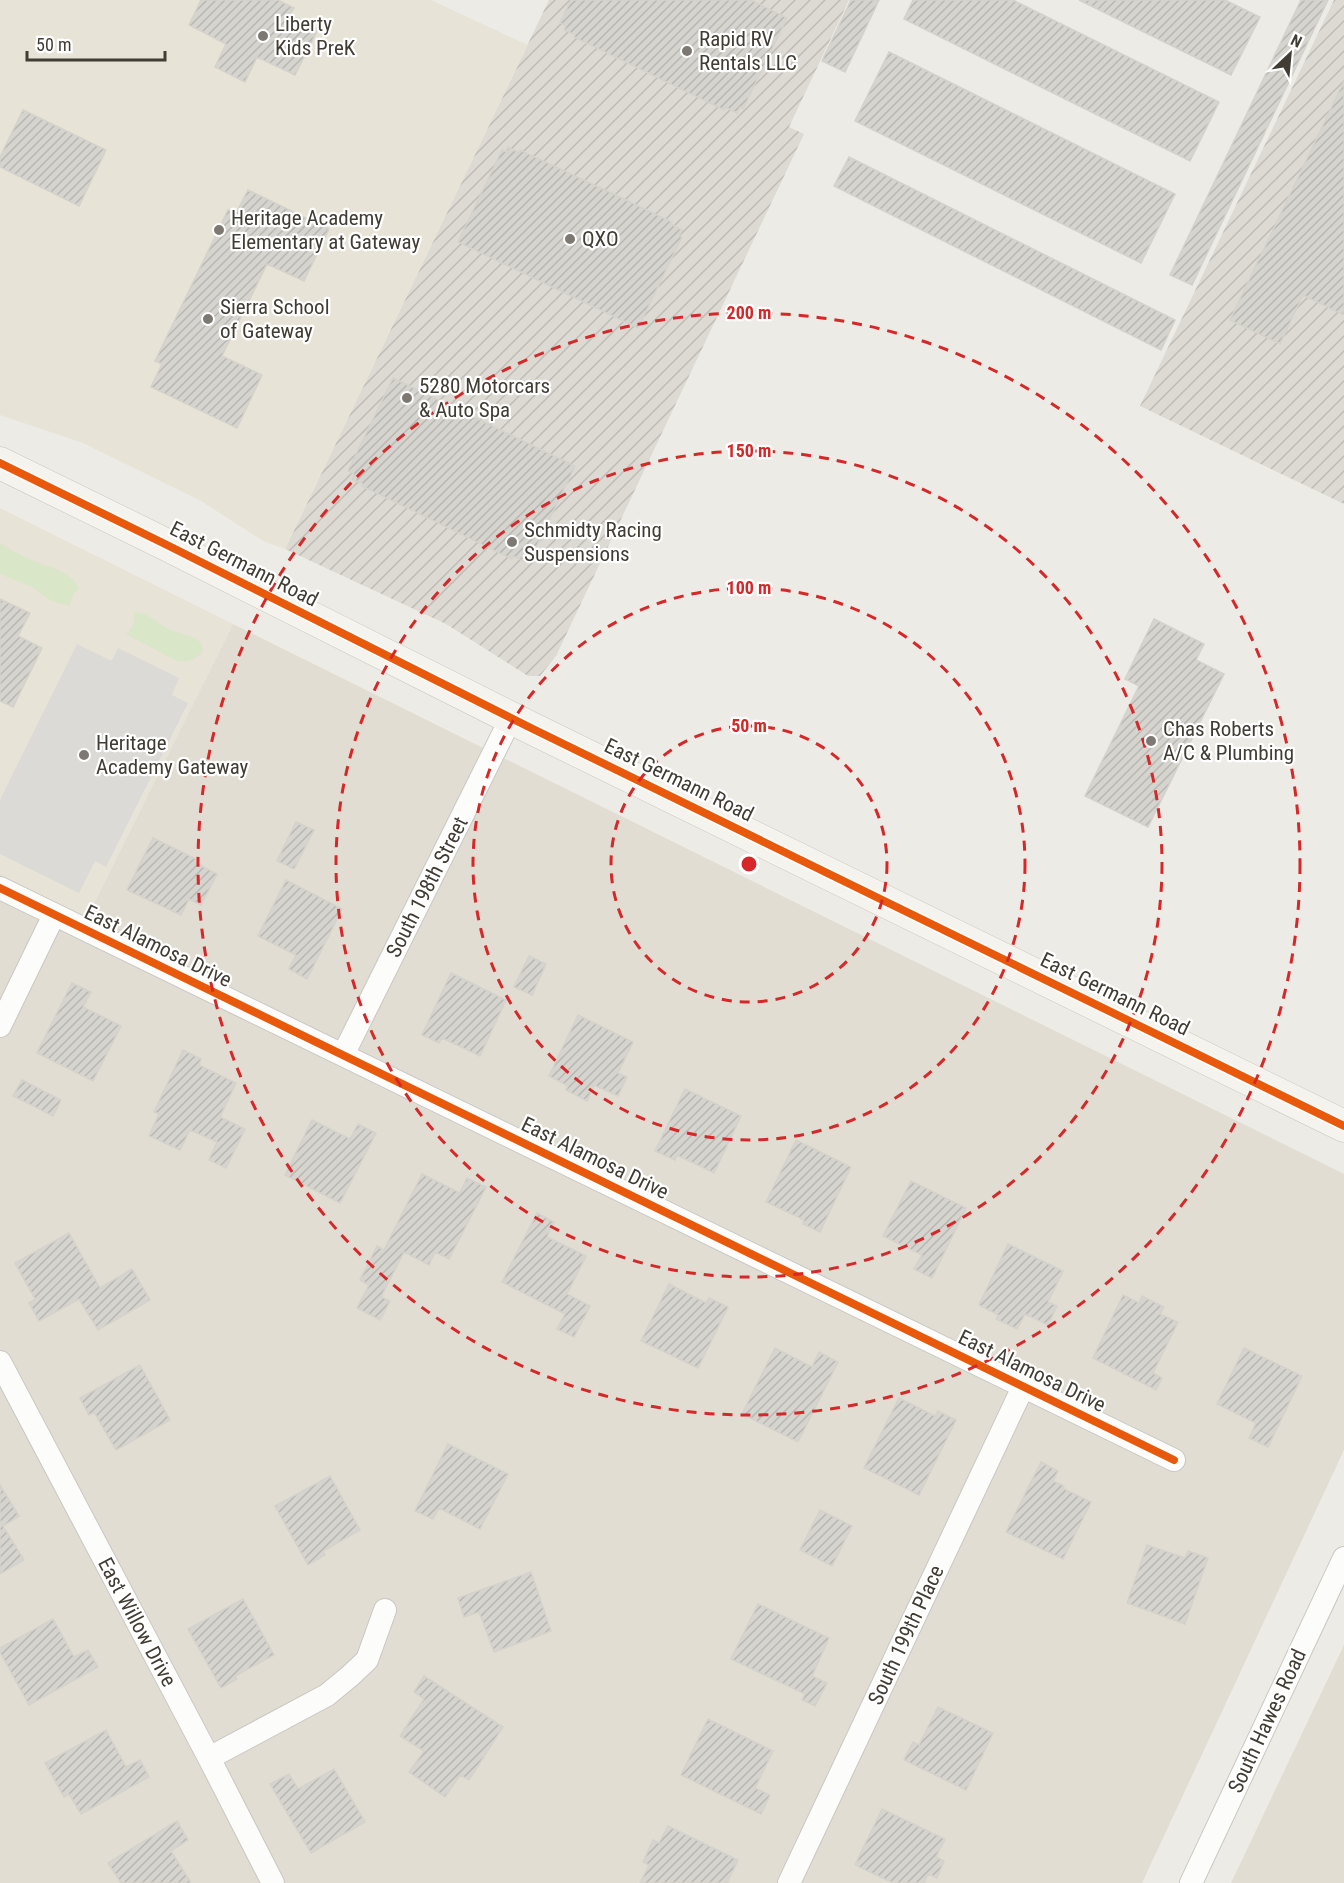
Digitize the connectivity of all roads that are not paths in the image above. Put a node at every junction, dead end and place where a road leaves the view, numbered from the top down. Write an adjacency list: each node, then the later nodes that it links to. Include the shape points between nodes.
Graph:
1 (0, 463): 2 (street, East Germann Road)
2 (511, 718): 6 (street, South 198th Street); 7 (street, East Germann Road)
3 (0, 888): 4 (street, East Alamosa Drive)
4 (54, 915): 5 (street); 6 (street, East Alamosa Drive)
5 (0, 1026)
6 (343, 1055): 9 (street, East Alamosa Drive)
7 (1344, 1126)
8 (0, 1362): 13 (street, East Willow Drive)
9 (1023, 1387): 10 (street, East Alamosa Drive); 15 (street, South 199th Place)
10 (1174, 1460)
11 (1344, 1558): 16 (street, South Hawes Road)
12 (385, 1610): 13 (street, via 367,1660 350,1676 327,1695)
13 (209, 1758): 14 (street, East Willow Drive)
14 (273, 1883)
15 (789, 1883)
16 (1191, 1883)

